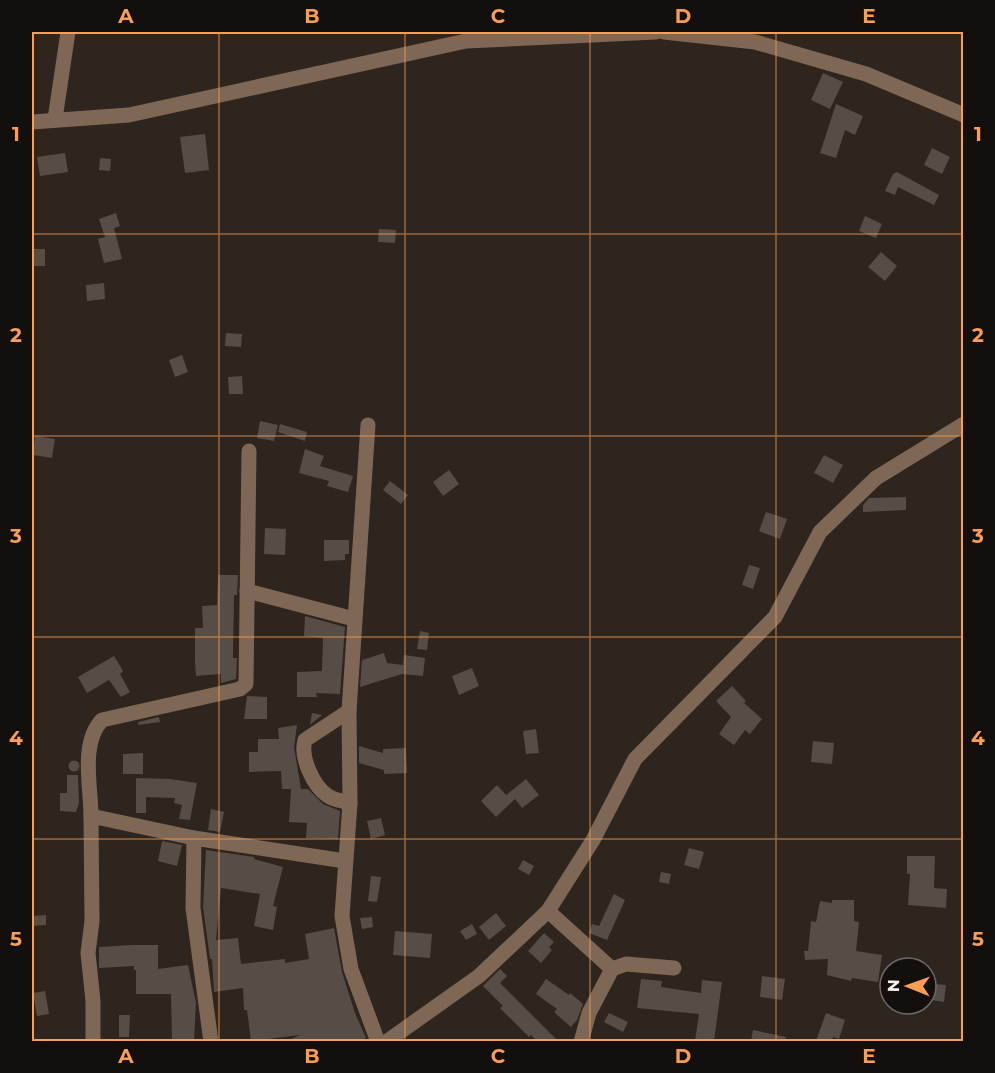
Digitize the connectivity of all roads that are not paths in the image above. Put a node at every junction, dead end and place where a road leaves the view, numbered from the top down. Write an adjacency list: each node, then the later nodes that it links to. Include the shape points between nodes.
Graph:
1 (68, 32): 5 (street)
2 (656, 32): 5 (street, via 466,41 173,106 129,114)
3 (664, 32): 4 (street, via 755,42 866,74)
4 (963, 115)
5 (55, 119): 6 (street)
6 (32, 122)
7 (963, 424): 17 (street, via 876,478 820,532 775,617 635,759)
8 (368, 425): 11 (street)
9 (249, 451): 10 (street)
10 (247, 591): 11 (street); 14 (street, via 246,684 240,690 102,720 90,743)
11 (354, 620): 12 (street)
12 (349, 711): 13 (street); 13 (street, via 305,740 303,747 320,787 328,796)
13 (350, 803): 16 (street)
14 (91, 816): 15 (street); 20 (street, via 92,921 88,953)
15 (194, 838): 16 (street); 21 (street, via 193,908)
16 (345, 861): 22 (street, via 342,916 351,969)
17 (548, 911): 19 (street); 23 (street, via 479,976)
18 (674, 968): 19 (street, via 626,964)
19 (612, 969): 24 (street, via 589,1013)
20 (93, 1041)
21 (211, 1041)
22 (378, 1041)
23 (386, 1041)
24 (581, 1041)

